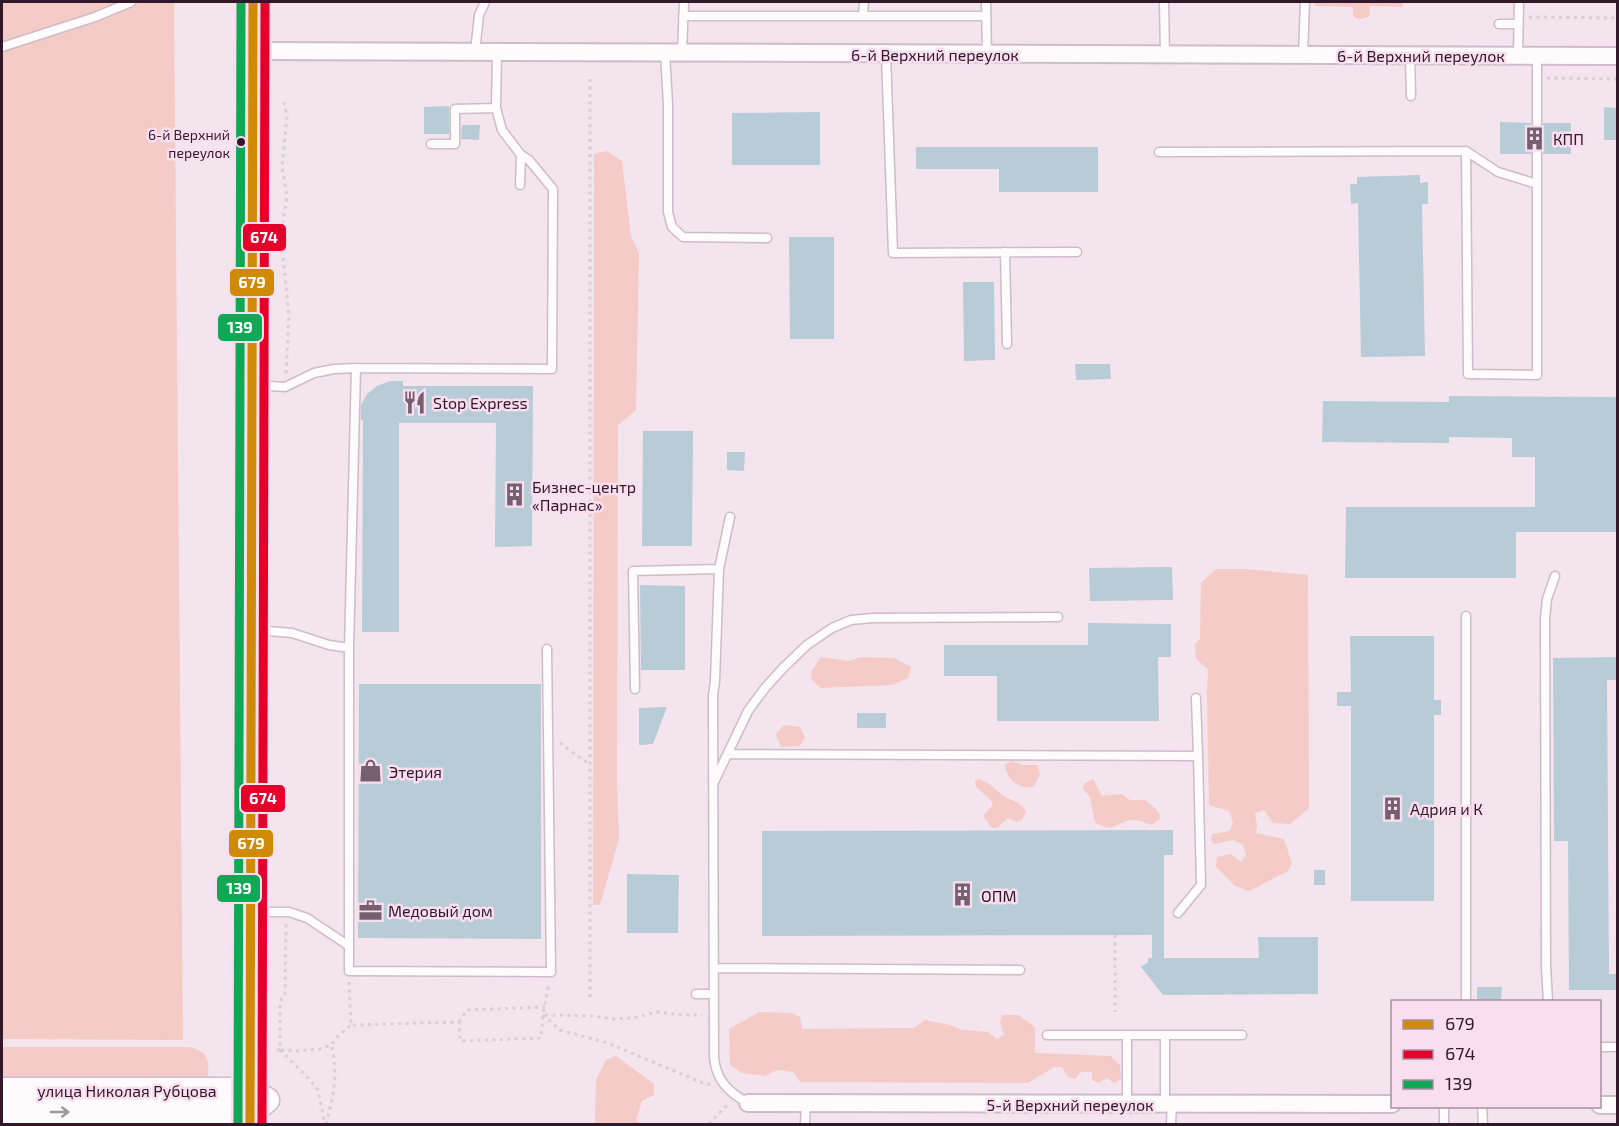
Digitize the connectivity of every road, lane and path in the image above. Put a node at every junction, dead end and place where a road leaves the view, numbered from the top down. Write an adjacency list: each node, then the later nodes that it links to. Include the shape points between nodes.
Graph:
1 (131, 2): 19 (lane)
2 (253, 2): 20 (main road)
3 (269, 2): 20 (main road)
4 (485, 2): 21 (lane, via 479,15)
5 (684, 2): 12 (lane)
6 (864, 2): 11 (lane)
7 (986, 2): 13 (lane)
8 (1164, 2): 26 (lane)
9 (1305, 2): 16 (lane)
10 (1519, 2): 15 (lane)
11 (863, 15): 12 (lane); 13 (lane)
12 (684, 16): 23 (lane)
13 (986, 16): 25 (lane)
14 (1617, 18): 15 (path)
15 (1519, 20): 18 (lane); 29 (lane)
16 (1304, 24): 17 (lane); 27 (lane)
17 (1315, 24)
18 (1499, 24)
19 (2, 47)
20 (261, 51): 21 (street, 6-й Верхний переулок); 51 (main road); 105 (main road)
21 (475, 52): 22 (street, 6-й Верхний переулок)
22 (497, 52): 23 (street, 6-й Верхний переулок); 37 (lane)
23 (674, 53): 24 (street, 6-й Верхний переулок); 46 (lane, via 668,104 668,212 672,227 682,237)
24 (886, 54): 25 (street, 6-й Верхний переулок); 47 (lane, via 893,253)
25 (987, 54): 26 (street, 6-й Верхний переулок)
26 (1165, 54): 27 (street, 6-й Верхний переулок)
27 (1304, 55): 28 (street, 6-й Верхний переулок)
28 (1410, 55): 29 (street, 6-й Верхний переулок); 35 (lane)
29 (1518, 55): 30 (street, 6-й Верхний переулок)
30 (1537, 56): 31 (street, 6-й Верхний переулок); 33 (lane)
31 (1617, 56)
32 (590, 77): 65 (path)
33 (1537, 78): 34 (path); 38 (lane)
34 (1617, 79)
35 (1411, 96)
36 (284, 102): 51 (path, via 287,117 282,167 287,197 281,234 289,316)
37 (496, 108): 39 (lane, via 455,109 454,144); 43 (lane, via 502,130)
38 (1537, 123)
39 (431, 144)
40 (1466, 151): 41 (lane); 44 (lane, via 1497,172); 44 (lane, via 1468,374 1537,375)
41 (1159, 152)
42 (1537, 154): 44 (lane)
43 (520, 155): 45 (lane); 50 (lane, via 553,189 552,369)
44 (1537, 184)
45 (520, 185)
46 (767, 238)
47 (1005, 252): 48 (lane); 49 (lane)
48 (1077, 252)
49 (1007, 344)
50 (356, 368): 51 (lane, via 314,373); 58 (lane)
51 (277, 387): 57 (main road)
52 (730, 517): 53 (lane)
53 (719, 569): 60 (lane, via 633,571); 66 (lane)
54 (1556, 576): 79 (lane, via 1545,618)
55 (1466, 616): 78 (lane)
56 (1058, 617): 63 (lane, via 851,620 807,645 783,668 748,711)
57 (268, 631): 58 (lane); 67 (main road)
58 (349, 648): 70 (lane)
59 (547, 649): 62 (lane)
60 (635, 689)
61 (1196, 698): 64 (lane)
62 (548, 741): 65 (path, via 558,740); 74 (lane)
63 (729, 754): 64 (lane); 66 (lane)
64 (1198, 756): 68 (lane, via 1201,885)
65 (590, 765): 77 (path)
66 (713, 785): 71 (lane)
67 (279, 912): 70 (lane, via 307,918); 93 (path, via 285,923 285,995 280,1000); 105 (main road)
68 (1178, 913)
69 (1115, 935): 81 (path)
70 (349, 946): 73 (lane)
71 (714, 968): 72 (lane); 76 (lane)
72 (1020, 970)
73 (349, 971): 74 (lane); 85 (path)
74 (551, 972): 80 (path)
75 (696, 994): 76 (lane)
76 (714, 994): 83 (lane)
77 (590, 997)
78 (1466, 1000)
79 (1548, 1000)
80 (545, 1006): 82 (path); 84 (path, via 467,1010)
81 (1115, 1012)
82 (543, 1015): 83 (path, via 611,1019 657,1012); 84 (path, via 542,1038 460,1041); 94 (path, via 560,1030 608,1043 700,1082)
83 (714, 1016): 94 (lane, via 715,1068)
84 (459, 1022): 85 (path)
85 (351, 1025): 90 (path)
86 (1047, 1035): 87 (lane)
87 (1127, 1035): 88 (lane); 98 (lane)
88 (1165, 1035): 89 (lane); 99 (lane)
89 (1242, 1035)
90 (331, 1045): 93 (path); 107 (path, via 334,1087)
91 (1601, 1047): 92 (lane)
92 (1617, 1047)
93 (279, 1050): 107 (path, via 318,1090)
94 (727, 1089): 96 (lane)
95 (2, 1090): 105 (street, улица Николая Рубцова)
96 (741, 1100): 97 (street, 5-й Верхний переулок); 108 (path)
97 (806, 1103): 98 (street, 5-й Верхний переулок); 109 (lane)
98 (1127, 1104): 99 (street, 5-й Верхний переулок)
99 (1169, 1104): 100 (street, 5-й Верхний переулок); 110 (lane)
100 (1391, 1104)
101 (1601, 1105): 102 (street)
102 (1617, 1105)
103 (1444, 1108): 111 (lane)
104 (1482, 1108): 112 (lane)
105 (257, 1110): 106 (street, улица Николая Рубцова, one-way to 105)
106 (2, 1111)
107 (326, 1125)
108 (709, 1125)
109 (805, 1125)
110 (1171, 1125)
111 (1444, 1125)
112 (1483, 1125)

